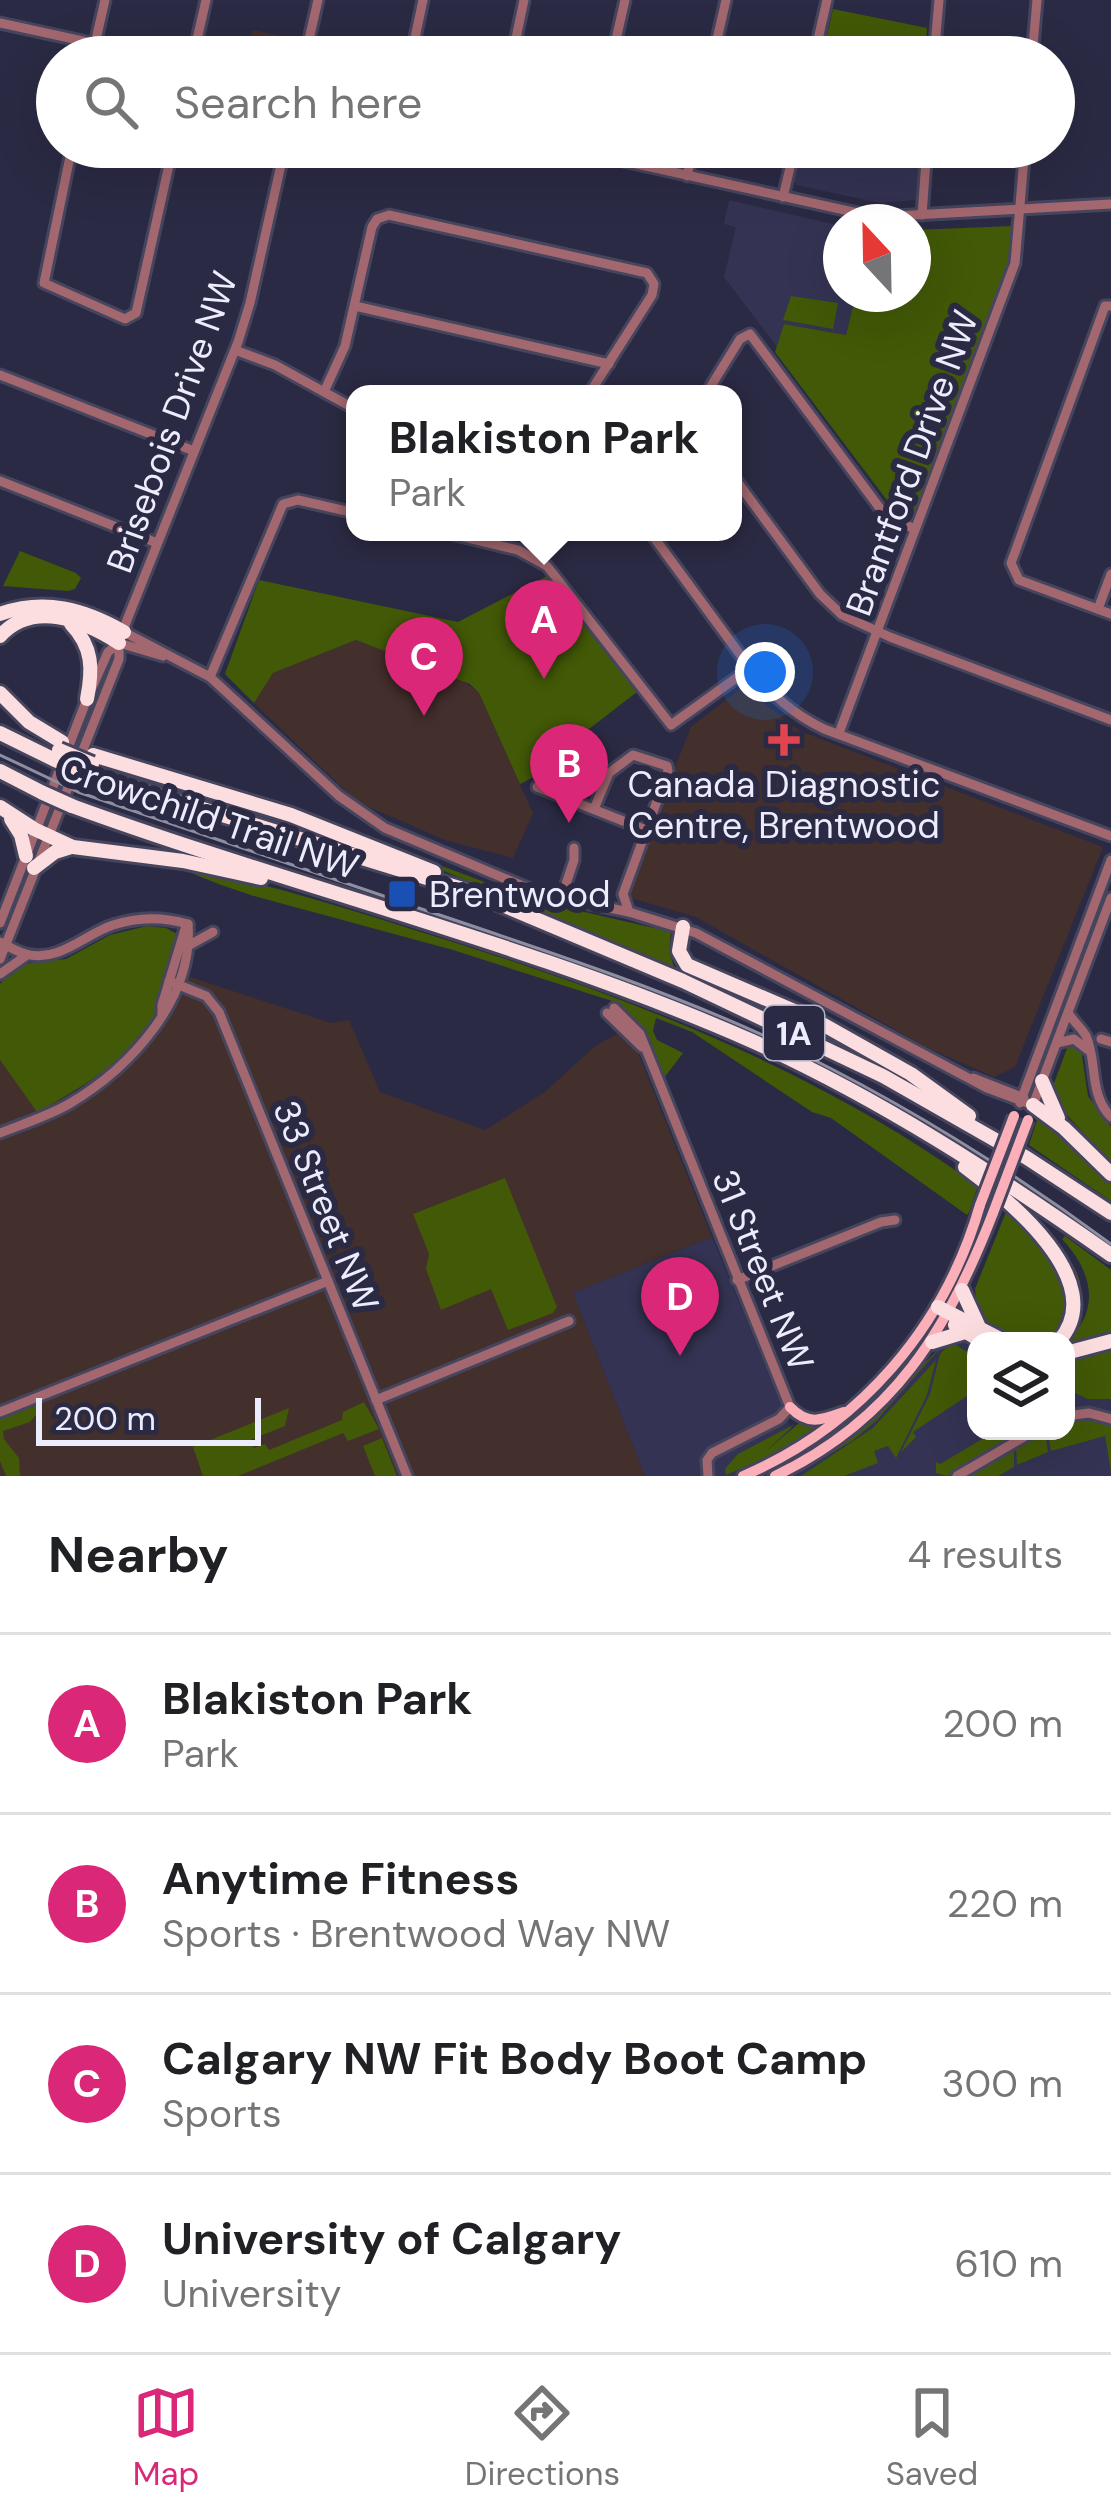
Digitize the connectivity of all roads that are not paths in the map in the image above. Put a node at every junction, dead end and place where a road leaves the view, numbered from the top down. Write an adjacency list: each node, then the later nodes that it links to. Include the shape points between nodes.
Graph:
1 (105, 0): 13 (street)
2 (206, 0): 14 (street)
3 (318, 0): 15 (street)
4 (423, 0): 16 (street)
5 (524, 0): 17 (street)
6 (625, 0): 18 (street)
7 (726, 0): 19 (street)
8 (827, 0): 20 (street)
9 (939, 0): 21 (street)
10 (1036, 0): 22 (street)
11 (0, 23): 12 (street)
12 (59, 36)
13 (97, 36)
14 (198, 36)
15 (310, 36)
16 (415, 36)
17 (516, 36)
18 (617, 36)
19 (718, 36)
20 (819, 36)
21 (936, 36)
22 (1033, 36)
23 (68, 168): 24 (street, via 44,283 125,319 136,313)
24 (168, 168)
25 (280, 168): 40 (street, Brisebois Drive NW)
26 (657, 168): 31 (street)
27 (689, 168): 31 (street)
28 (790, 168): 32 (street)
29 (925, 168): 33 (street)
30 (1024, 168): 36 (street, Brantford Drive NW)
31 (687, 176): 32 (street)
32 (783, 197): 35 (street)
33 (923, 204)
34 (1111, 204): 36 (street)
35 (823, 206)
36 (1021, 208): 37 (street); 51 (street, Brantford Drive NW, via 1015,263)
37 (931, 214)
38 (356, 306): 41 (street); 41 (street, via 372,227 386,215 642,271 654,289); 45 (street)
39 (1111, 306): 56 (street, via 1011,563 1019,580)
40 (235, 350): 45 (street); 47 (street, Brisebois Drive NW)
41 (609, 364): 43 (street)
42 (0, 375): 47 (street)
43 (595, 385)
44 (712, 385): 51 (street, via 750,334 879,506)
45 (324, 392): 46 (street)
46 (346, 404)
47 (194, 452): 54 (street, Brisebois Drive NW)
48 (0, 481): 54 (street)
49 (742, 488): 60 (street, via 830,604)
50 (346, 511): 64 (street, via 284,504)
51 (915, 529): 60 (street, Brantford Drive NW)
52 (480, 541): 63 (street, via 547,566 670,724)
53 (657, 541): 63 (street)
54 (157, 543): 62 (street, Brisebois Drive NW)
55 (1111, 574): 56 (street)
56 (1098, 609): 58 (street)
57 (0, 614): 62 (highway, via 42,604 107,622)
58 (1111, 614)
59 (68, 620): 61 (highway, via 28,616); 62 (highway); 66 (highway, via 89,650)
60 (878, 632): 68 (street); 70 (street, Brantford Drive NW)
61 (0, 636)
62 (122, 637): 64 (street); 66 (street); 78 (street)
63 (750, 668): 70 (street, via 782,703)
64 (210, 676): 87 (street, via 368,819)
65 (0, 693): 71 (highway)
66 (87, 699): 78 (street)
67 (0, 710): 71 (highway)
68 (1111, 720)
69 (0, 733): 71 (highway, Crowchild Trail NW / 1A)
70 (839, 733): 79 (street)
71 (59, 751): 72 (highway, Crowchild Trail NW / 1A, bridge)
72 (90, 764): 85 (highway, Crowchild Trail NW / 1A, via 118,783); 85 (highway, via 291,815)
73 (0, 771): 84 (highway, Crowchild Trail NW / 1A, bridge, via 72,806)
74 (537, 787): 75 (street)
75 (595, 808): 77 (street); 77 (street, via 610,773 633,754 664,763)
76 (2, 809): 78 (highway); 83 (highway)
77 (646, 830): 88 (street, via 623,894)
78 (41, 833): 80 (highway); 83 (street)
79 (1111, 836)
80 (73, 847): 83 (highway); 84 (highway)
81 (574, 848): 87 (street)
82 (1111, 860): 103 (street)
83 (30, 862): 89 (street); 93 (street)
84 (302, 883): 111 (highway, Crowchild Trail NW / 1A, via 677,1010 855,1091)
85 (469, 891): 112 (highway, Crowchild Trail NW / 1A, via 765,1019)
86 (1111, 898): 100 (street)
87 (560, 899): 88 (street)
88 (629, 912): 91 (street)
89 (0, 923)
90 (188, 924): 94 (street); 95 (street, via 124,922 63,951); 98 (street)
91 (683, 928): 104 (street); 112 (highway, via 679,951 687,965 814,1020 911,1074)
92 (213, 932): 94 (street)
93 (3, 944): 95 (street); 96 (street)
94 (186, 947): 98 (street)
95 (27, 955): 97 (street)
96 (0, 958)
97 (0, 974)
98 (173, 982): 110 (street, via 153,1032 98,1084); 118 (street, 33 Street NW, via 206,996 219,1012)
99 (610, 1010): 117 (street, 31 Street NW, via 642,1047)
100 (1068, 1012): 101 (street); 102 (street)
101 (1057, 1043): 102 (street, via 1074,1039); 105 (street)
102 (1088, 1050): 108 (street, via 1092,1080)
103 (1035, 1060): 106 (street, via 1016,1082); 107 (street)
104 (969, 1077): 106 (street); 107 (street)
105 (1042, 1082): 107 (street); 109 (highway)
106 (993, 1083): 107 (street)
107 (1026, 1106): 109 (highway); 119 (main road, bridge); 120 (main road, bridge, via 1014,1116)
108 (1110, 1113)
109 (1064, 1128): 113 (highway)
110 (0, 1133)
111 (940, 1142): 116 (highway, Crowchild Trail NW / 1A); 124 (highway, via 1077,1261 1088,1299)
112 (1027, 1158): 114 (highway, Crowchild Trail NW / 1A)
113 (1111, 1174)
114 (1111, 1213)
115 (895, 1220): 117 (street)
116 (1111, 1256)
117 (737, 1280): 130 (street, 31 Street NW)
118 (328, 1281): 129 (street, 33 Street NW); 132 (street)
119 (962, 1291): 120 (main road); 123 (highway)
120 (942, 1313): 122 (highway); 127 (main road); 131 (main road)
121 (568, 1321): 129 (street)
122 (973, 1332)
123 (975, 1332)
124 (1072, 1332)
125 (967, 1336): 127 (highway)
126 (1111, 1341): 128 (highway)
127 (932, 1342): 139 (main road, via 847,1433)
128 (1075, 1351)
129 (376, 1400): 136 (street, 33 Street NW)
130 (790, 1407): 131 (main road, via 813,1421); 137 (street, 31 Street NW, via 712,1453)
131 (853, 1408): 138 (main road, via 800,1448)
132 (0, 1412)
133 (1075, 1415): 134 (street)
134 (1111, 1419)
135 (1019, 1440): 140 (street)
136 (407, 1476)
137 (708, 1476)
138 (742, 1476)
139 (775, 1476)
140 (957, 1476)

